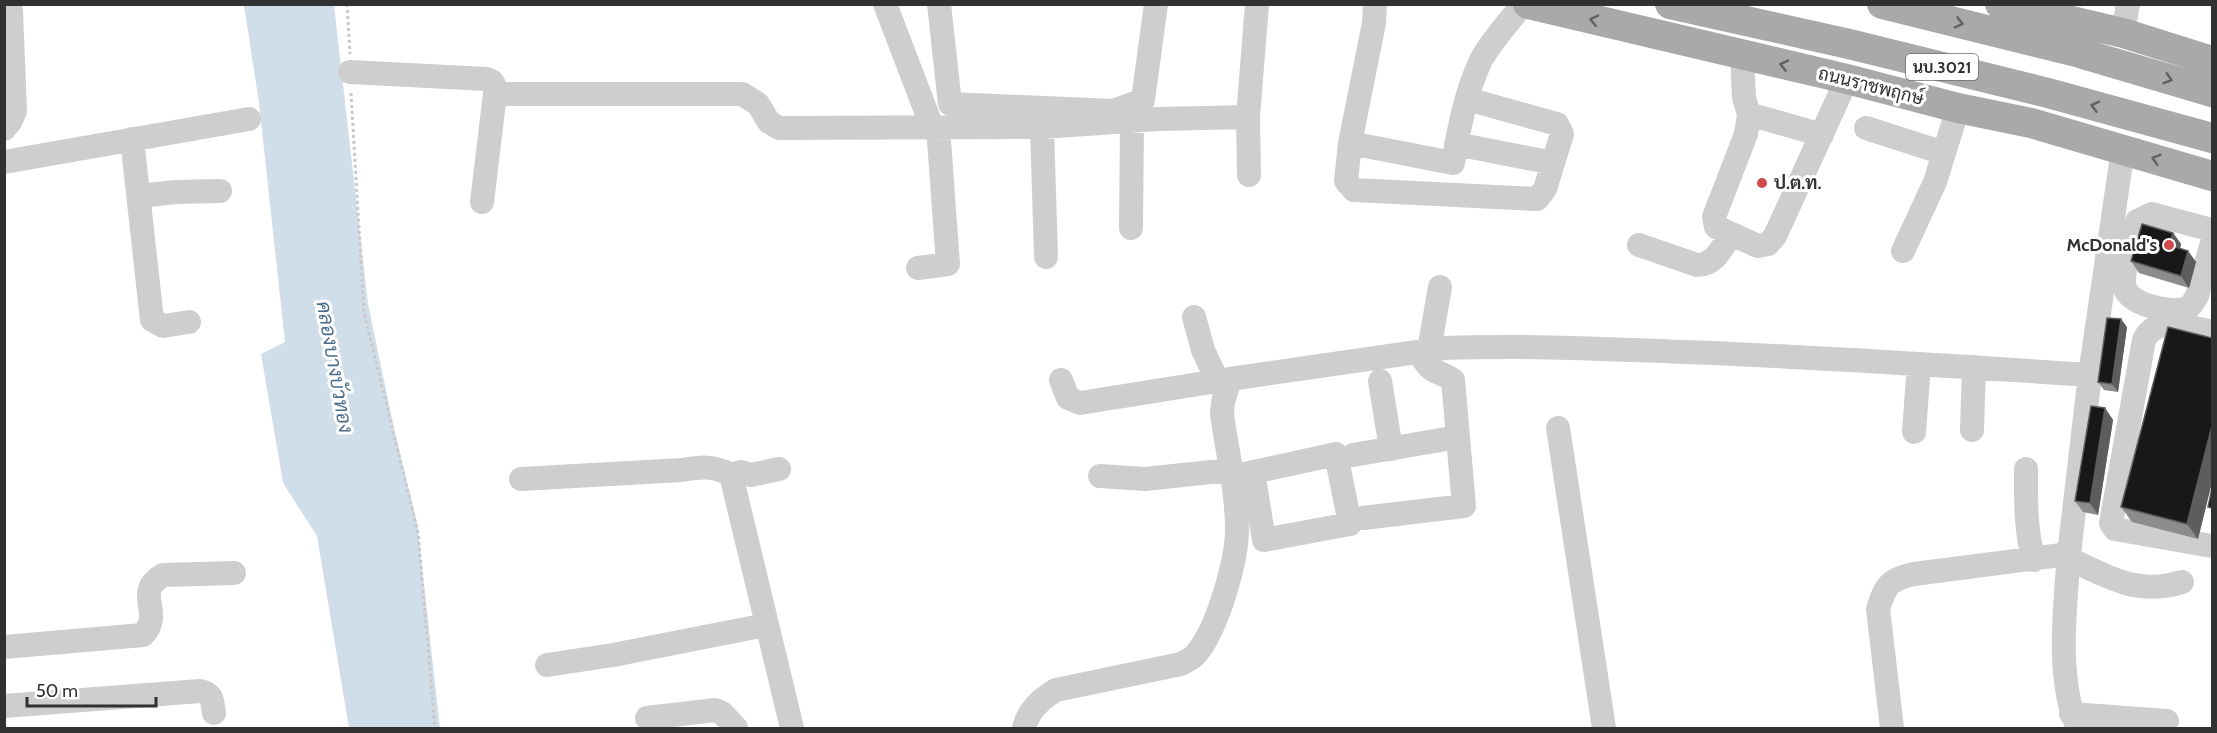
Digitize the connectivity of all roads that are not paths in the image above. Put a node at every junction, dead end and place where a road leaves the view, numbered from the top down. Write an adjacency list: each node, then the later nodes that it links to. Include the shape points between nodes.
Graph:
1 (7, 4): 31 (street, via 11,11 15,111)
2 (885, 4): 28 (street)
3 (939, 4): 4 (street, via 950,104 1113,111 1143,100)
4 (1156, 4)
5 (1257, 4): 24 (street)
6 (1375, 4): 35 (street)
7 (1526, 4): 15 (main road, ถนนราชพฤกษ์ / นบ.3021, one-way to 7); 21 (street, via 1502,29 1482,59)
8 (1670, 4): 14 (main road, ถนนราชพฤกษ์ / นบ.3021)
9 (1882, 4): 11 (main road, นบ.3021)
10 (2001, 5): 12 (main road)
11 (1913, 9): 19 (main road, นบ.3021, one-way to 19)
12 (2084, 14): 13 (main road)
13 (2126, 19): 16 (main road)
14 (1849, 44): 27 (main road); 33 (main road, ถนนราชพฤกษ์ / นบ.3021, one-way to 14)
15 (1742, 56): 18 (main road, ถนนราชพฤกษ์ / นบ.3021, one-way to 15); 23 (street, via 1744,98)
16 (2212, 61)
17 (350, 72): 20 (street, via 486,79 495,85)
18 (1847, 79): 22 (main road, ถนนราชพฤกษ์ / นบ.3021); 32 (street)
19 (2212, 92)
20 (495, 94): 28 (street, via 742,94 758,104 769,122 779,128); 46 (street)
21 (1467, 99): 37 (street); 40 (street, via 1557,123 1562,134)
22 (1958, 108): 27 (main road, ถนนราชพฤกษ์ / นบ.3021); 38 (street)
23 (1749, 114): 32 (street); 49 (street, via 1738,160 1714,217 1716,227)
24 (1248, 117): 26 (street); 41 (street)
25 (249, 119): 34 (street)
26 (1132, 122): 29 (street); 47 (street)
27 (2031, 123): 36 (main road, ถนนราชพฤกษ์ / นบ.3021)
28 (935, 127): 29 (street); 54 (street, via 948,264)
29 (1042, 127): 53 (street)
30 (1866, 128): 38 (street)
31 (4, 129)
32 (1822, 135): 49 (street, via 1768,244 1758,246)
33 (2212, 138)
34 (132, 139): 39 (street); 45 (street)
35 (1350, 143): 37 (street); 44 (street, via 1346,181 1354,190)
36 (2123, 149): 42 (main road, ถนนราชพฤกษ์ / นบ.3021, one-way to 36); 62 (street)
37 (1455, 153): 40 (street); 44 (street)
38 (1944, 153): 52 (street)
39 (4, 162)
40 (1553, 163): 44 (street, via 1545,189 1537,199)
41 (1249, 174)
42 (2212, 176)
43 (220, 191): 45 (street)
44 (1443, 194)
45 (140, 196): 57 (street, via 153,320 164,326)
46 (482, 202)
47 (1131, 228)
48 (2212, 230): 50 (street, via 2152,214 2137,222 2124,285 2127,293 2152,308 2185,309 2197,296)
49 (1731, 234): 51 (street, via 1705,265)
50 (2212, 243)
51 (1639, 245)
52 (1903, 251)
53 (1046, 257)
54 (918, 268)
55 (1440, 287): 59 (street)
56 (1194, 317): 64 (street, via 1203,350)
57 (189, 322)
58 (2211, 326): 79 (street, via 2163,324 2147,333 2111,524 2115,529)
59 (1424, 351): 60 (street, via 1474,347 1611,349); 64 (street); 69 (street, via 1428,367 1453,380)
60 (1919, 364): 61 (street); 68 (street)
61 (1974, 367): 62 (street); 67 (street)
62 (2090, 375): 80 (street)
63 (1061, 380): 64 (street, via 1068,398 1080,403)
64 (1223, 380): 74 (street, via 1222,414)
65 (1380, 381): 70 (street)
66 (1557, 428): 95 (street)
67 (1972, 429)
68 (1914, 432)
69 (1458, 437): 70 (street); 78 (street, via 1464,506)
70 (1391, 449): 71 (street)
71 (1353, 455)
72 (778, 469): 75 (street)
73 (2026, 469): 81 (street, via 2027,526)
74 (1238, 473): 74 (street, via 1336,454 1350,524 1264,540); 76 (street, via 1145,479); 94 (street, via 1235,552 1215,620 1194,657 1181,664 1056,690 1042,698)
75 (731, 475): 77 (street, via 707,466); 84 (street)
76 (1100, 476)
77 (521, 479)
78 (1363, 518)
79 (2212, 546)
80 (2069, 557): 81 (street); 83 (street, via 2138,587); 90 (street, via 2065,675)
81 (2034, 560): 96 (street, via 1914,574 1897,578 1884,590 1878,609)
82 (234, 573): 85 (street, via 163,574 153,580 148,590 151,627 143,635)
83 (2182, 582)
84 (766, 626): 86 (street); 93 (street)
85 (4, 648)
86 (547, 665)
87 (4, 706): 88 (street, via 201,691 212,696)
88 (214, 713)
89 (647, 718): 92 (street, via 715,710)
90 (2074, 721): 91 (street)
91 (2167, 721)
92 (736, 729)
93 (792, 729)
94 (1024, 729)
95 (1604, 729)
96 (1892, 729)

